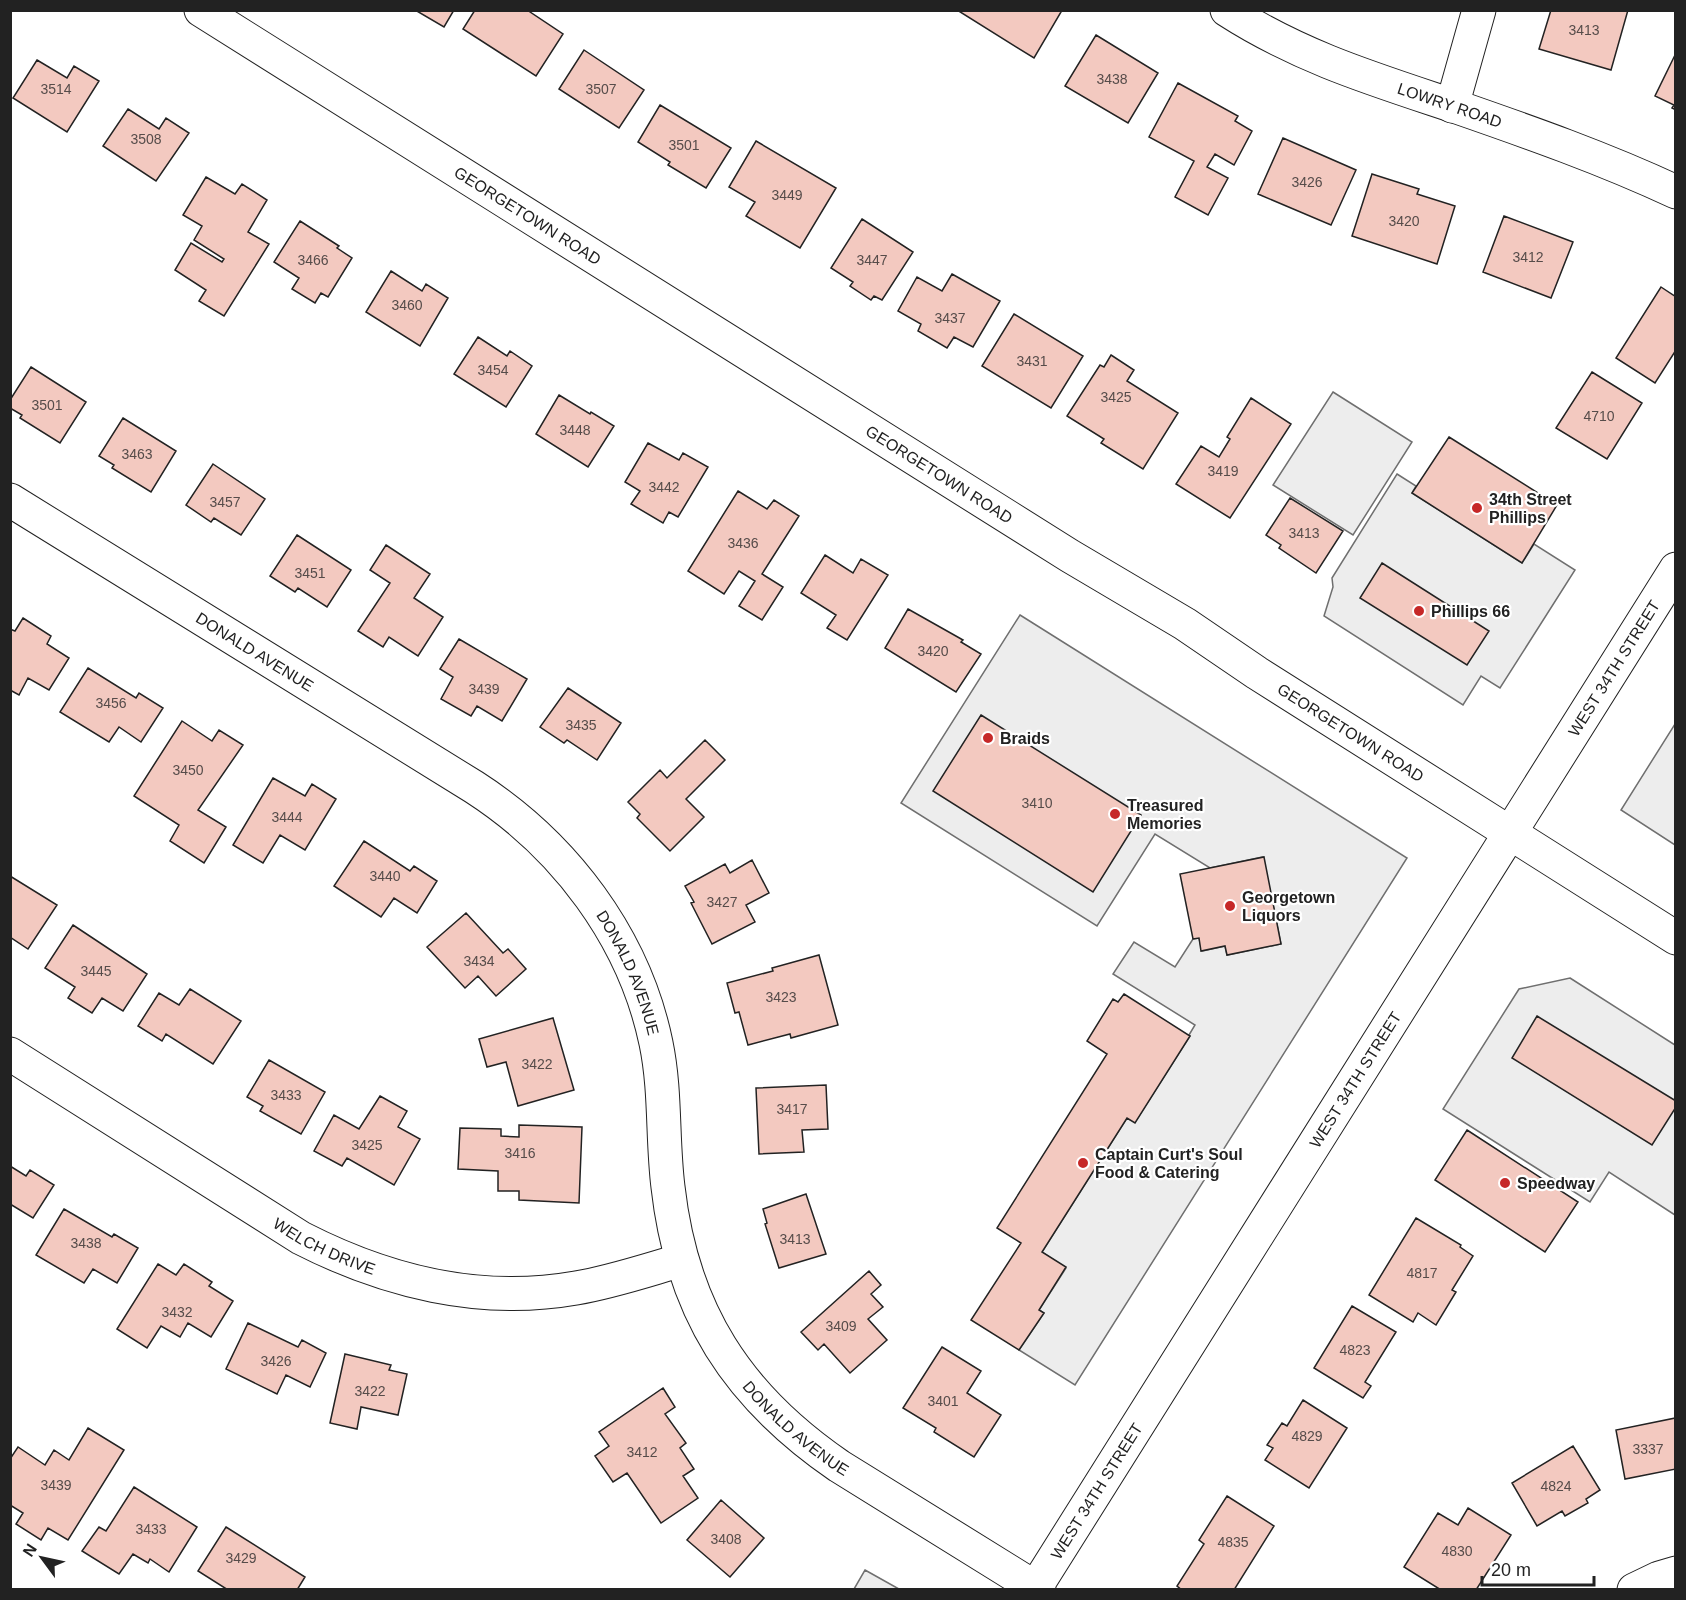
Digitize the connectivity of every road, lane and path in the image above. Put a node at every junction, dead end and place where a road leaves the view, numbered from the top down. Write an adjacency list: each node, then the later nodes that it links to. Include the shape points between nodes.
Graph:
1 (201, 10): 8 (street, GEORGETOWN ROAD, via 1185,624)
2 (1227, 10): 4 (street, LOWRY ROAD, via 1315,58)
3 (1479, 10): 4 (street)
4 (1452, 106): 5 (street, LOWRY ROAD, via 1581,151)
5 (1676, 192)
6 (10, 500): 11 (street, DONALD AVENUE, via 474,787 518,819 556,854 609,925 645,1005 661,1071 667,1184)
7 (1676, 569): 8 (street, WEST 34TH STREET)
8 (1511, 833): 9 (street, GEORGETOWN ROAD); 13 (street, WEST 34TH STREET)
9 (1676, 938)
10 (10, 1054): 11 (street, WELCH DRIVE, via 301,1238 399,1278 469,1291 522,1292 611,1281)
11 (682, 1260): 13 (street, DONALD AVENUE, via 700,1309 735,1369 769,1409 839,1466)
12 (1676, 1573): 14 (street)
13 (1036, 1589)
14 (1635, 1590)

